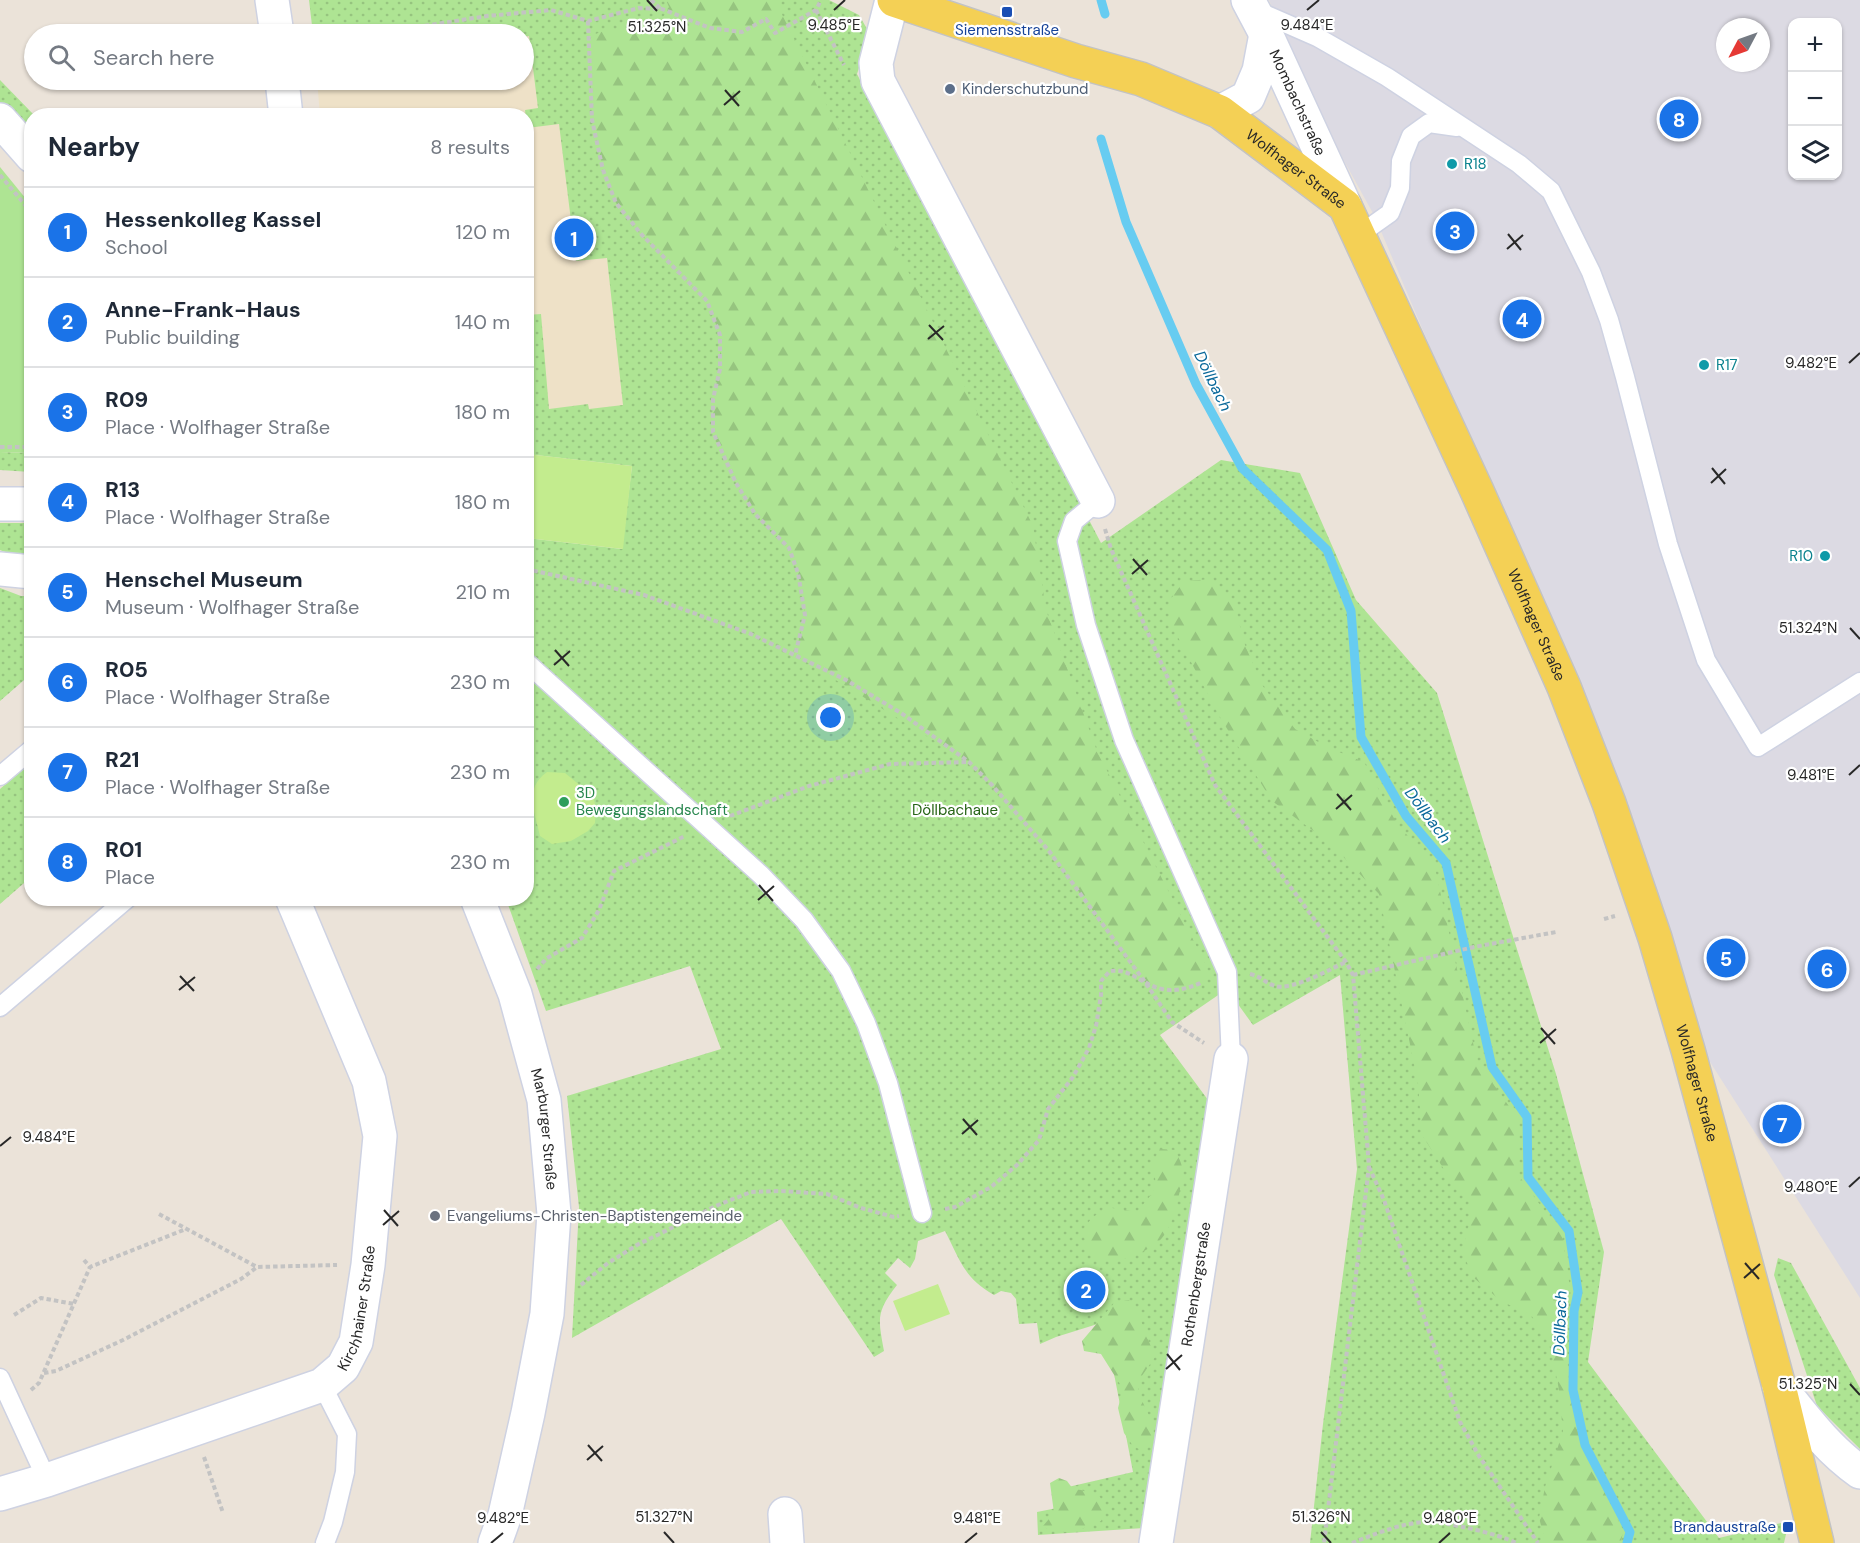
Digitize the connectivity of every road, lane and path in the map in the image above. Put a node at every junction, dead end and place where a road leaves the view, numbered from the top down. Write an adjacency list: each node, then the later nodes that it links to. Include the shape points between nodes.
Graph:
1 (272, 0): 9 (street)
2 (651, 0): 5 (path)
3 (821, 0): 6 (path)
4 (893, 0): 11 (street, via 876,63); 14 (main road, Wolfhager Straße, via 1141,79)
5 (662, 9): 6 (path, via 710,28 742,32 766,19 775,33); 8 (path, via 639,8)
6 (816, 10): 11 (path, via 854,86)
7 (1256, 14): 14 (street, Mombachstraße, via 1259,71 1248,97); 16 (lane, via 1317,38 1367,65); 20 (street, Mombachstraße)
8 (588, 21): 10 (path, via 551,10); 30 (path, via 592,120 603,170 616,203 707,301 720,335 713,432 755,514 789,548 806,615)
9 (276, 24)
10 (436, 24)
11 (878, 81): 24 (street)
12 (283, 90): 13 (street)
13 (285, 108)
14 (1220, 112): 20 (main road, Wolfhager Straße)
15 (0, 120): 17 (street)
16 (1464, 129): 21 (lane, via 1430,123 1411,136 1401,161 1400,188 1390,213); 32 (lane, via 1520,164 1551,191 1591,272 1626,377 1668,544 1706,660 1758,747)
17 (24, 147)
18 (0, 175): 19 (path)
19 (24, 204)
20 (1345, 206): 21 (main road, Wolfhager Straße)
21 (1359, 235): 59 (main road, Wolfhager Straße, via 1559,676 1609,803 1662,960)
22 (0, 447): 23 (path)
23 (24, 447)
24 (1098, 501): 39 (path, via 1111,549 1215,785); 40 (lane, via 1074,521 1067,541 1086,625 1124,740)
25 (0, 504): 26 (street)
26 (24, 504)
27 (0, 569): 28 (street)
28 (24, 571)
29 (534, 571): 30 (path, via 644,595 751,634)
30 (795, 655): 42 (path, via 901,713 969,762 1049,851)
31 (534, 669): 46 (lane, via 761,876 804,920 841,971 888,1083)
32 (1860, 682)
33 (24, 756): 34 (lane)
34 (0, 776)
35 (119, 906): 43 (lane)
36 (295, 906): 50 (street, Kirchhainer Straße, via 369,1081 380,1136)
37 (480, 906): 54 (street, Marburger Straße, via 515,994 543,1100 554,1214)
38 (1556, 933): 41 (path)
39 (1346, 962): 40 (path, via 1290,986 1278,987 1258,976); 41 (path)
40 (1227, 972): 42 (path, via 1183,990 1162,989); 44 (lane)
41 (1353, 975): 45 (path)
42 (1145, 982): 44 (path, via 1172,1022); 46 (path, via 1121,969 1110,971 1101,981 1096,1026 1089,1048 1074,1077 1048,1109 1039,1140 1017,1165 991,1187 955,1207)
43 (0, 1007)
44 (1231, 1059): 68 (street, Rothenbergstraße)
45 (1369, 1166): 69 (path); 72 (path, via 1460,1422)
46 (922, 1213): 54 (path, via 894,1217 827,1194 751,1192 637,1245 608,1263)
47 (159, 1214): 48 (path)
48 (186, 1229): 51 (path); 52 (path)
49 (84, 1260): 51 (path)
50 (368, 1265): 52 (path); 58 (street, Kirchhainer Straße, via 356,1342 343,1367)
51 (90, 1267): 53 (path)
52 (257, 1267): 56 (path, via 123,1340)
53 (74, 1304): 55 (path, via 41,1298); 56 (path)
54 (547, 1314): 67 (street, Marburger Straße, via 506,1515)
55 (14, 1315)
56 (44, 1373): 60 (path, via 39,1383)
57 (0, 1378): 60 (lane)
58 (322, 1385): 61 (street, Kirchhainer Straße); 66 (lane, via 347,1434 345,1472)
59 (1779, 1386): 62 (street, via 1813,1430); 73 (main road, Wolfhager Straße)
60 (13, 1406): 63 (lane)
61 (194, 1428): 63 (street, Kirchhainer Straße); 65 (path)
62 (1860, 1472)
63 (47, 1480): 64 (street, Kirchhainer Straße)
64 (0, 1494)
65 (223, 1513)
66 (325, 1543)
67 (495, 1543)
68 (1156, 1543)
69 (1324, 1543)
70 (1352, 1543): 71 (path, via 1381,1531 1425,1522)
71 (1516, 1543)
72 (1538, 1543)
73 (1817, 1543)

